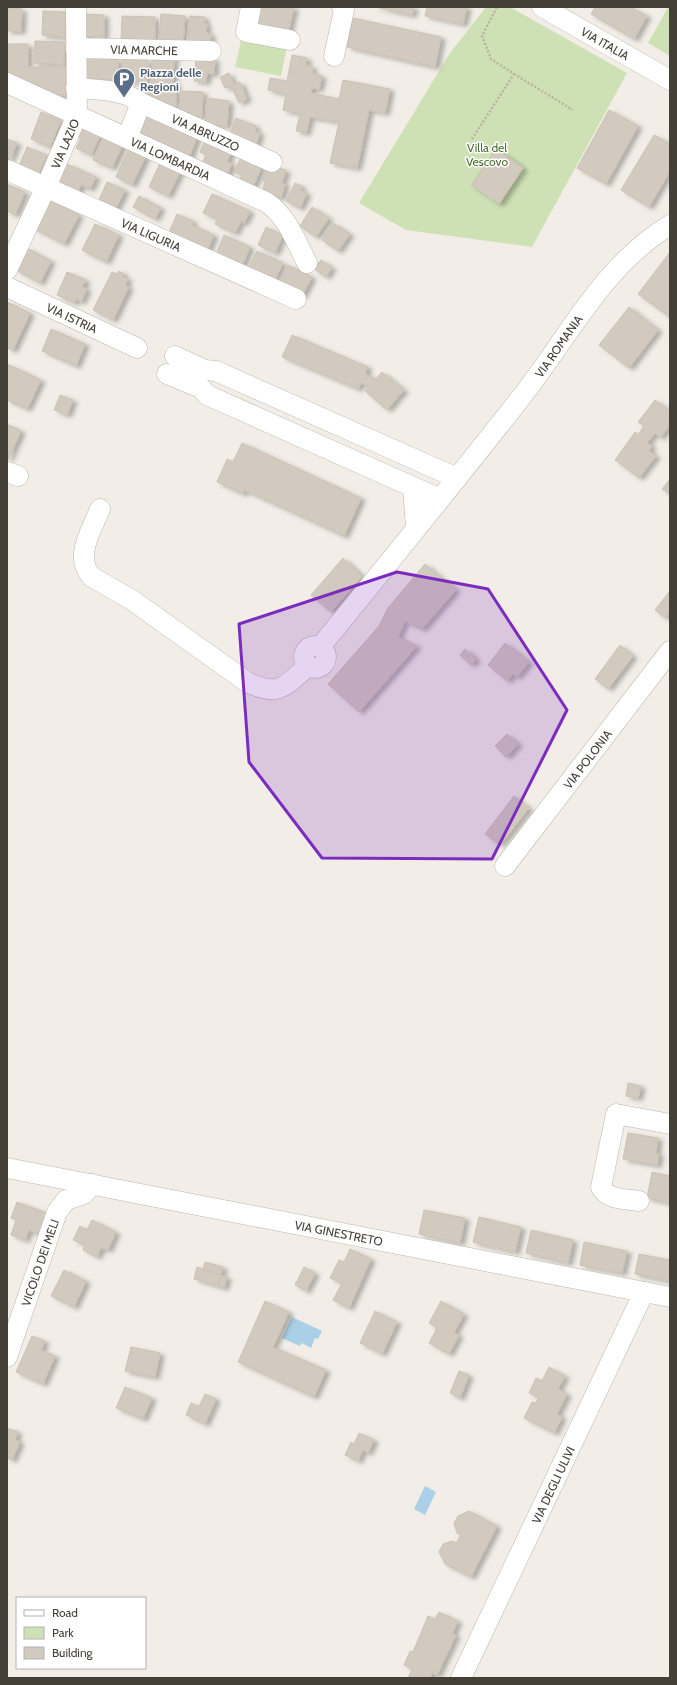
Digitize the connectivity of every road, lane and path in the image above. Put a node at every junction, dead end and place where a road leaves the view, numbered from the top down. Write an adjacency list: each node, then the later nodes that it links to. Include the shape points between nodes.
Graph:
1 (76, 7): 7 (street, VIA LAZIO)
2 (251, 7): 6 (street, via 246,32)
3 (342, 7): 9 (street, via 344,10)
4 (497, 7): 10 (path, via 482,36 491,58)
5 (542, 7): 11 (street, VIA ITALIA)
6 (290, 40)
7 (76, 48): 8 (street, VIA MARCHE); 13 (street, VIA LAZIO)
8 (211, 51)
9 (334, 56)
10 (514, 74): 15 (path); 18 (path)
11 (670, 80)
12 (7, 83): 16 (street, VIA LOMBARDIA)
13 (76, 88): 14 (street, via 132,96); 16 (street, VIA LAZIO)
14 (141, 103): 17 (street); 19 (street, VIA ABRUZZO)
15 (573, 110)
16 (77, 115): 17 (street, VIA LOMBARDIA); 21 (street, VIA LAZIO)
17 (127, 138): 23 (street, VIA LOMBARDIA, via 270,205 287,224)
18 (472, 139)
19 (272, 162)
20 (7, 170): 21 (street, VIA LIGURIA)
21 (46, 187): 24 (street, VIA LAZIO); 26 (street, VIA LIGURIA)
22 (670, 225): 28 (street, VIA ROMANIA, via 631,254 613,273 520,399)
23 (307, 264)
24 (7, 270)
25 (7, 287): 27 (street, VIA ISTRIA)
26 (296, 299)
27 (137, 348)
28 (457, 478): 29 (street, via 216,371 171,365 207,395); 30 (street, VIA ROMANIA)
29 (413, 487): 30 (street); 32 (street)
30 (440, 499): 32 (street, VIA ROMANIA)
31 (100, 509): 32 (street, VIA ROMANIA, via 86,540 83,557 87,572 132,600 247,682 268,690 278,690 308,666 318,668 324,664 326,656 320,647)
32 (416, 528)
33 (670, 651): 34 (street, VIA POLONIA)
34 (505, 866)
35 (670, 1124): 38 (street, via 616,1114 603,1192 608,1196)
36 (7, 1168): 37 (street, VIA GINESTRETO)
37 (92, 1184): 39 (street, VIA GINESTRETO); 41 (street, VICOLO DEI MELI, via 84,1194 66,1200 57,1212)
38 (639, 1201)
39 (644, 1292): 40 (street, VIA GINESTRETO); 42 (street, VIA DEGLI ULIVI)
40 (670, 1297)
41 (7, 1357)
42 (461, 1678)

